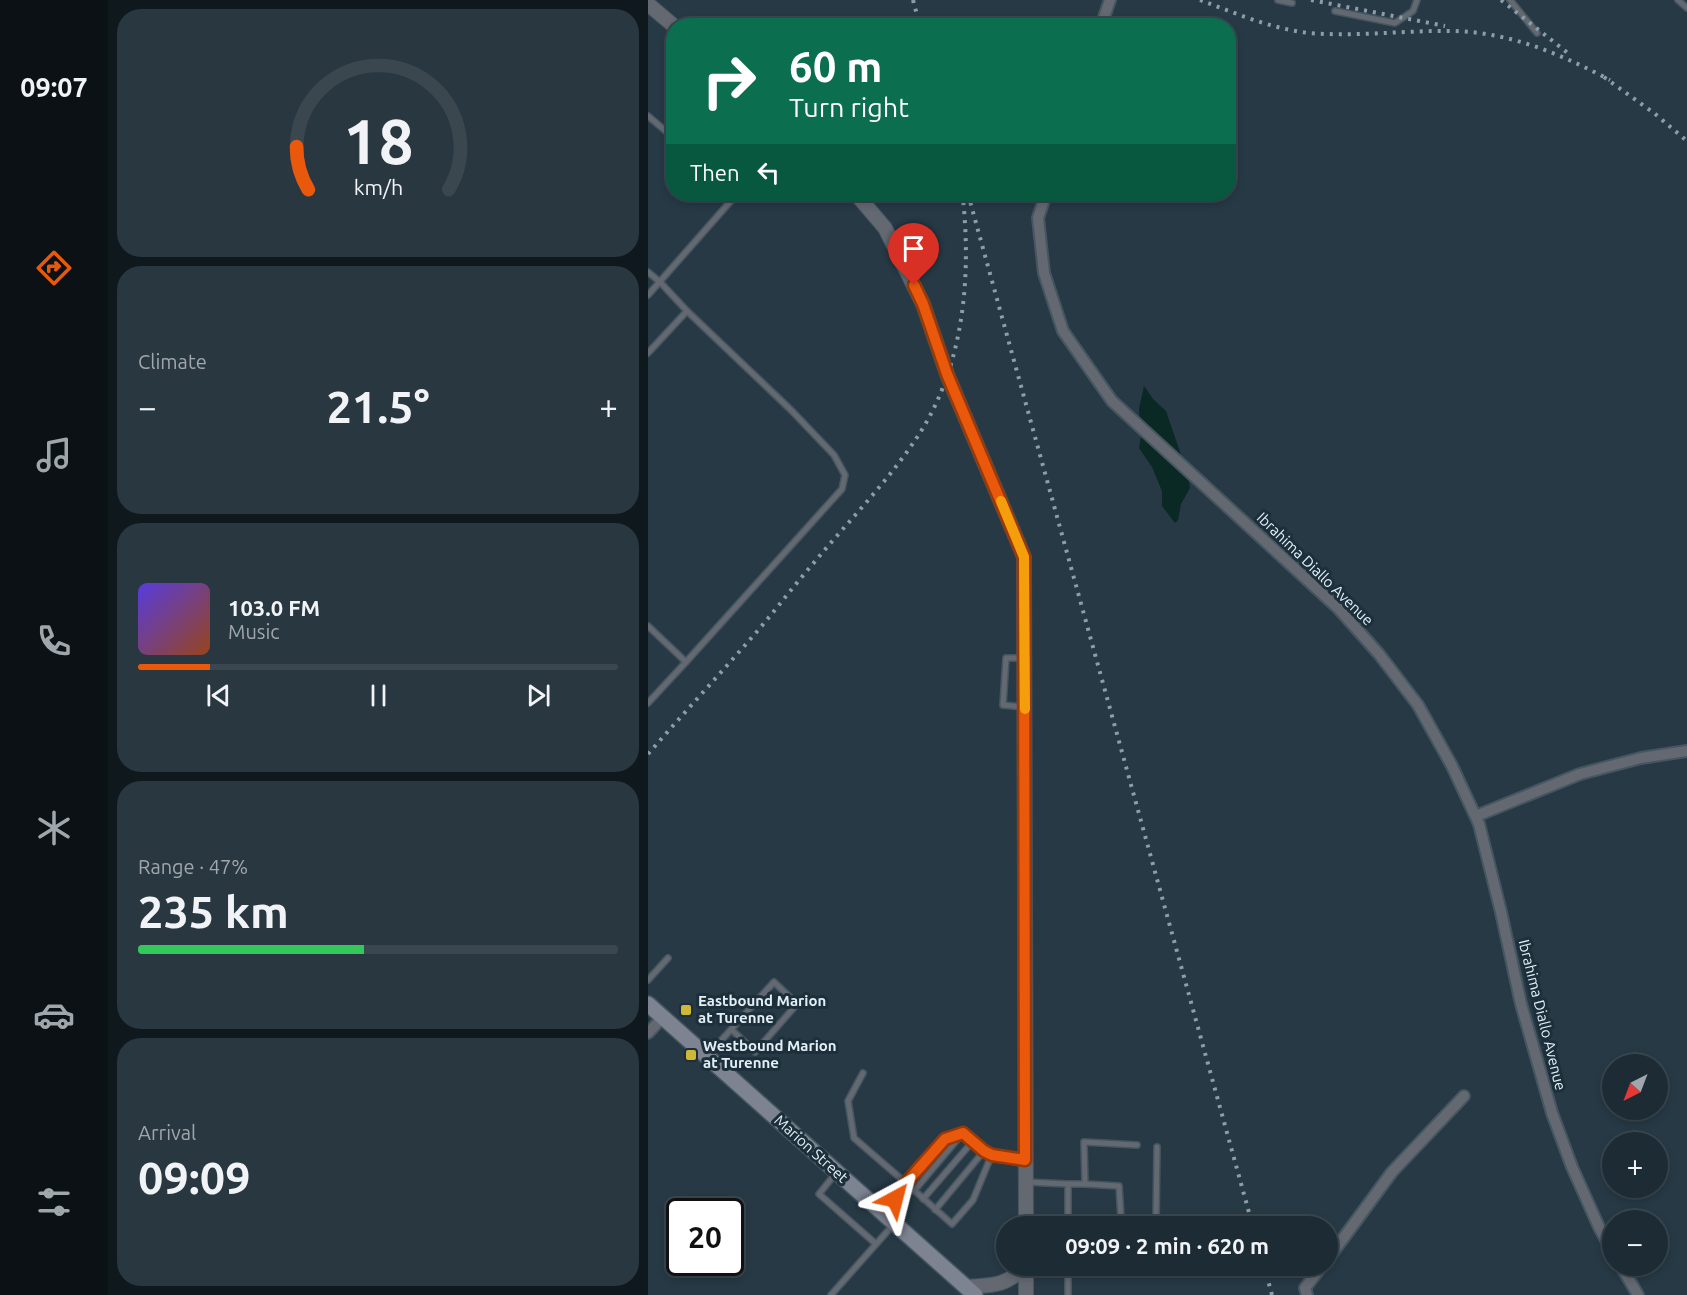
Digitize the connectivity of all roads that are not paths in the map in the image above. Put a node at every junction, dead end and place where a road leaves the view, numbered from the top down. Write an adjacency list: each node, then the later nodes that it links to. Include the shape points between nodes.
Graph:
1 (1110, 0): 10 (street)
2 (1278, 0): 7 (lane)
3 (1417, 0): 9 (lane, via 1413,11 1395,23)
4 (1510, 0): 12 (lane)
5 (1678, 0): 8 (lane)
6 (648, 3): 11 (street)
7 (1292, 3)
8 (1687, 8)
9 (1335, 11)
10 (1104, 18)
11 (666, 19)
12 (1537, 33)
13 (648, 116): 14 (lane)
14 (666, 131)
15 (731, 201): 19 (lane)
16 (862, 201): 24 (street, via 885,228 923,304 947,374 1024,557)
17 (1044, 201): 29 (street, Ibrahima Diallo Avenue, via 1038,218 1044,273 1063,331 1112,401 1338,608 1379,654 1418,705)
18 (648, 272): 19 (lane)
19 (660, 282): 20 (lane); 21 (lane)
20 (648, 295)
21 (687, 311): 22 (lane); 25 (lane, via 834,454 845,475 842,489)
22 (648, 353)
23 (648, 626): 25 (lane)
24 (1025, 658): 27 (street); 27 (lane, via 1006,658 1003,705)
25 (686, 662): 26 (lane)
26 (648, 703)
27 (1025, 707): 45 (street)
28 (1687, 751): 29 (street, via 1580,774)
29 (1476, 816): 59 (street, Ibrahima Diallo Avenue, via 1521,1004 1552,1113)
30 (668, 958): 31 (lane)
31 (648, 980)
32 (648, 1004): 33 (main road, Marion Street)
33 (663, 1017): 35 (street); 36 (main road, Marion Street)
34 (732, 1030): 34 (lane, via 774,982 797,1004 755,1052); 36 (lane)
35 (648, 1033)
36 (707, 1056): 46 (main road, Marion Street)
37 (863, 1073): 48 (lane, via 848,1101 854,1138)
38 (1464, 1096): 61 (street, via 1392,1172)
39 (963, 1133): 40 (lane); 48 (lane, via 945,1139); 51 (lane)
40 (973, 1141): 43 (lane); 52 (lane)
41 (1137, 1145): 50 (lane, via 1084,1142)
42 (1157, 1148): 57 (lane)
43 (984, 1151): 44 (lane); 53 (lane)
44 (992, 1155): 45 (lane); 53 (lane, via 973,1200 952,1224)
45 (1025, 1160): 47 (street)
46 (837, 1172): 58 (main road, Marion Street); 60 (lane, via 819,1194)
47 (1026, 1182): 49 (lane); 54 (street)
48 (906, 1183): 51 (lane); 58 (lane)
49 (1068, 1184): 50 (lane); 55 (lane)
50 (1085, 1184): 56 (lane, via 1119,1186)
51 (914, 1191): 52 (lane)
52 (923, 1199): 53 (lane)
53 (935, 1210)
54 (1026, 1216)
55 (1068, 1216)
56 (1121, 1216)
57 (1156, 1216)
58 (889, 1219): 60 (lane); 67 (main road, Marion Street)
59 (1602, 1233)
60 (876, 1244): 68 (lane)
61 (1338, 1245)
62 (1016, 1276): 67 (street, via 1001,1284)
63 (1026, 1276): 69 (street)
64 (1068, 1276): 70 (lane)
65 (1314, 1276): 71 (street, via 1305,1288)
66 (1627, 1276): 72 (street)
67 (970, 1291)
68 (831, 1295)
69 (1026, 1295)
70 (1068, 1295)
71 (1307, 1295)
72 (1638, 1295)

